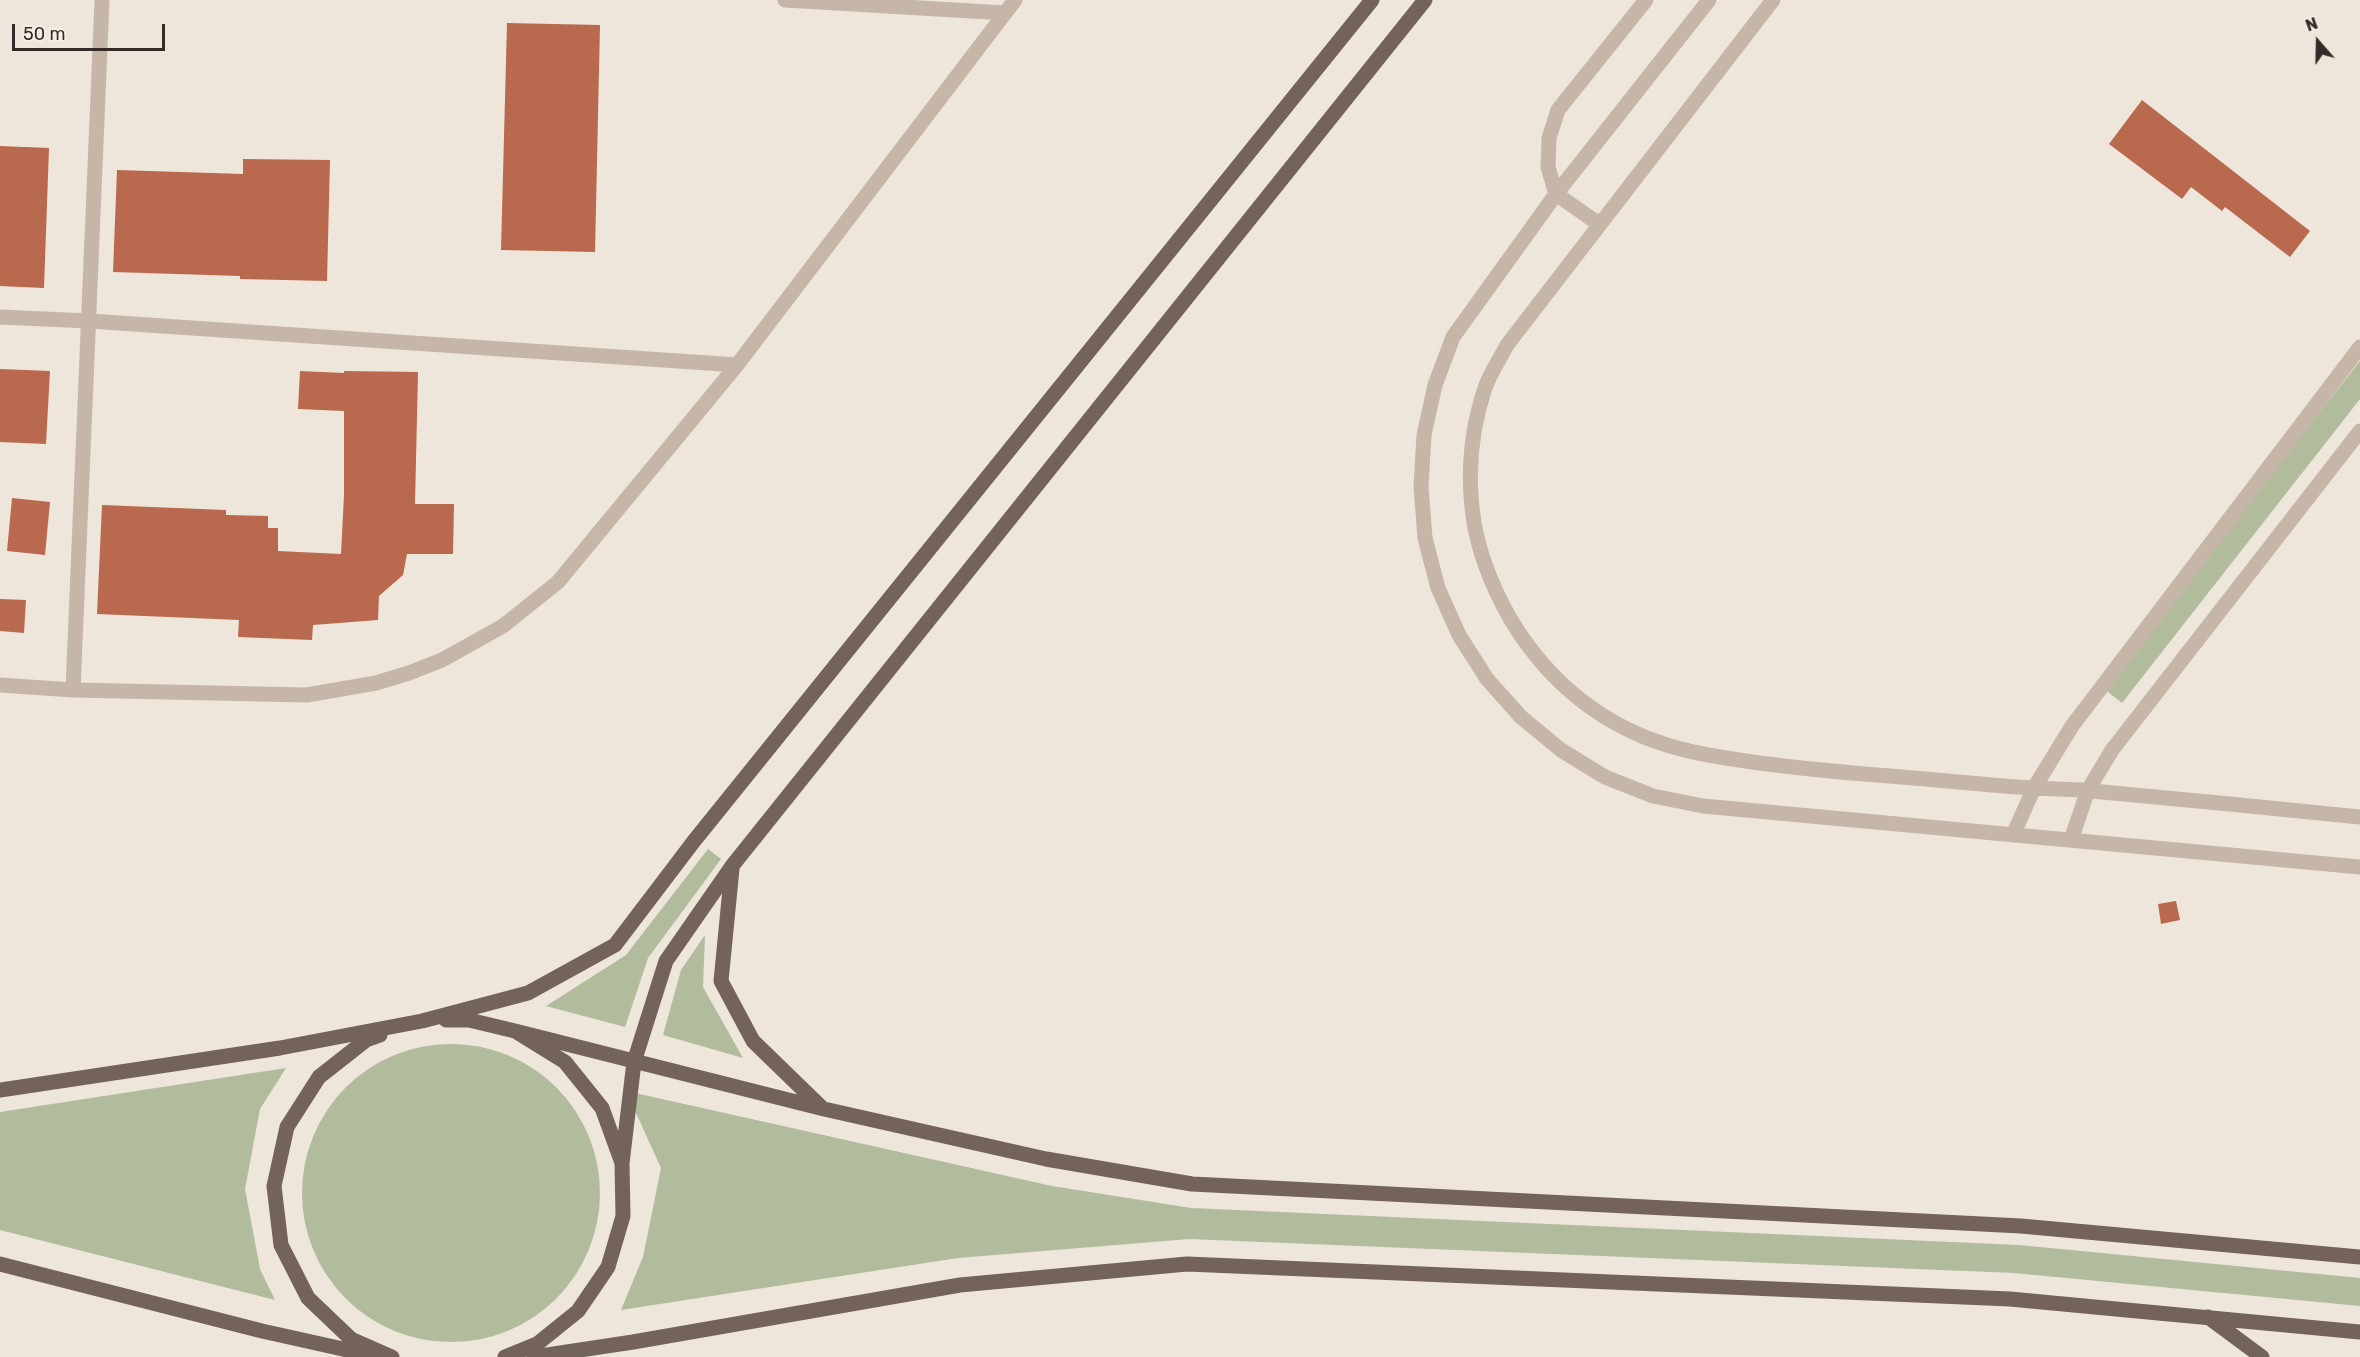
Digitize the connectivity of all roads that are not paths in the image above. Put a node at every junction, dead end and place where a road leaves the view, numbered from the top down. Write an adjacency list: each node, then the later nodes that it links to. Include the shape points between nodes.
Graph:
1 (102, 0): 13 (street)
2 (785, 0): 9 (street)
3 (1015, 0): 9 (street)
4 (1372, 0): 26 (main road, via 694,841 615,945 528,993)
5 (1425, 0): 24 (main road)
6 (1646, 0): 10 (street, via 1558,110 1547,152)
7 (1709, 0): 10 (street)
8 (1773, 0): 11 (street)
9 (1005, 13): 15 (street)
10 (1556, 194): 11 (street); 22 (street, via 1453,337 1435,385 1424,435 1421,487 1425,538 1459,635 1487,679 1521,717 1561,750 1605,777 1653,796 1703,806)
11 (1599, 224): 19 (street, via 1507,345 1486,386 1475,426 1471,479 1480,551 1515,628 1540,662 1604,716 1641,736 1681,750 1802,769)
12 (0, 317): 13 (street)
13 (89, 321): 15 (street); 18 (street)
14 (2360, 347): 19 (street, via 2072,726)
15 (737, 364): 18 (street, via 558,582 503,626 442,660 376,683 307,695)
16 (2360, 430): 20 (street, via 2112,750)
17 (0, 685): 18 (street)
18 (73, 690)
19 (2034, 788): 20 (street); 22 (street)
20 (2088, 790): 21 (street); 23 (street)
21 (2360, 817)
22 (2013, 835): 23 (street)
23 (2071, 840): 25 (street)
24 (732, 866): 28 (main road, via 666,961); 30 (main road, via 721,981 753,1041)
25 (2360, 867)
26 (422, 1021): 27 (main road, via 469,1020); 29 (main road, via 280,1048); 38 (main road, via 366,1040 319,1077 287,1128 274,1186 281,1245 308,1298 351,1339)
27 (515, 1031): 28 (main road); 31 (main road, via 565,1062 602,1108)
28 (634, 1062): 30 (main road); 31 (main road)
29 (0, 1090)
30 (824, 1109): 32 (main road, via 1046,1159 1192,1184 2021,1226)
31 (622, 1163): 39 (main road, via 623,1216 608,1267 578,1311 537,1344)
32 (2360, 1257)
33 (0, 1264): 36 (main road)
34 (2208, 1317): 35 (main road); 40 (main road, via 2010,1299 1187,1264 960,1285); 41 (main road)
35 (2360, 1332)
36 (347, 1353): 37 (main road)
37 (380, 1357)
38 (392, 1357)
39 (505, 1357)
40 (534, 1357)
41 (2262, 1357)

